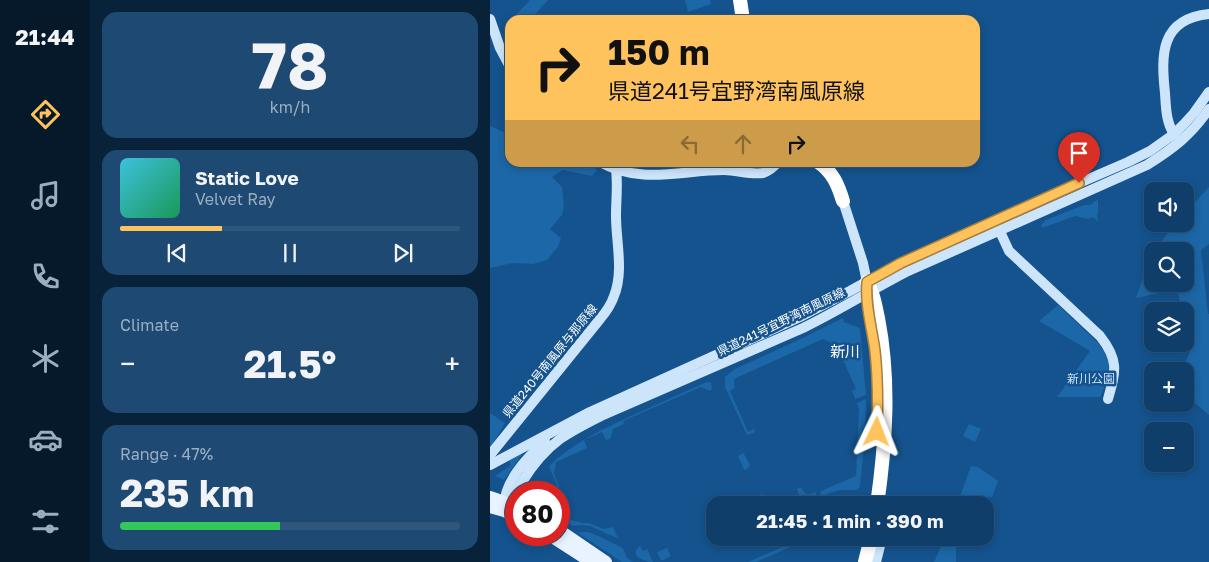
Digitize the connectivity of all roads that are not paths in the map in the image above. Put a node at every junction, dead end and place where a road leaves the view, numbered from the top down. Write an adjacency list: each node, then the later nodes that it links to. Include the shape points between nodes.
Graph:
1 (740, 0): 3 (highway)
2 (1209, 14): 9 (main road, via 1179,25 1166,43 1162,61 1169,127)
3 (742, 15)
4 (490, 19): 5 (main road)
5 (505, 57)
6 (1209, 92): 8 (main road, 県道241号宜野湾南風原線)
7 (1209, 109): 8 (main road, 県道241号宜野湾南風原線)
8 (1197, 117): 9 (main road, 県道241号宜野湾南風原線); 16 (main road, 県道241号宜野湾南風原線, via 1187,136 1148,165)
9 (1174, 134): 15 (main road, 県道241号宜野湾南風原線, via 1128,162)
10 (610, 167): 13 (main road)
11 (772, 167): 13 (main road, via 754,173 704,170 648,175)
12 (824, 167): 14 (highway, via 837,182)
13 (616, 170): 20 (main road, 県道240号南風原与那原線, via 618,271 614,298)
14 (843, 201): 17 (main road)
15 (995, 220): 16 (main road); 17 (main road, 県道241号宜野湾南風原線, via 901,263)
16 (1000, 231): 17 (main road, 県道241号宜野湾南風原線); 18 (main road, via 1009,250 1109,348 1115,370)
17 (868, 289): 19 (main road, 県道241号宜野湾南風原線, via 590,412); 25 (main road, 県道241号宜野湾南風原線, via 828,316 791,334 570,432 540,458); 26 (highway, via 878,404)
18 (1108, 399)
19 (557, 431): 22 (main road); 24 (main road, via 527,460)
20 (498, 446): 21 (main road, 県道240号南風原与那原線); 22 (main road, via 498,455)
21 (490, 455)
22 (505, 458): 23 (main road)
23 (490, 465)
24 (513, 481)
25 (523, 481)
26 (876, 496)
27 (490, 497): 28 (main road)
28 (505, 503)
29 (505, 505): 30 (main road)
30 (490, 507)
31 (570, 537): 37 (main road)
32 (566, 546): 36 (main road)
33 (860, 546): 38 (highway)
34 (869, 546): 39 (highway)
35 (880, 546): 40 (main road)
36 (591, 562)
37 (606, 562)
38 (856, 562)
39 (865, 562)
40 (876, 562)

